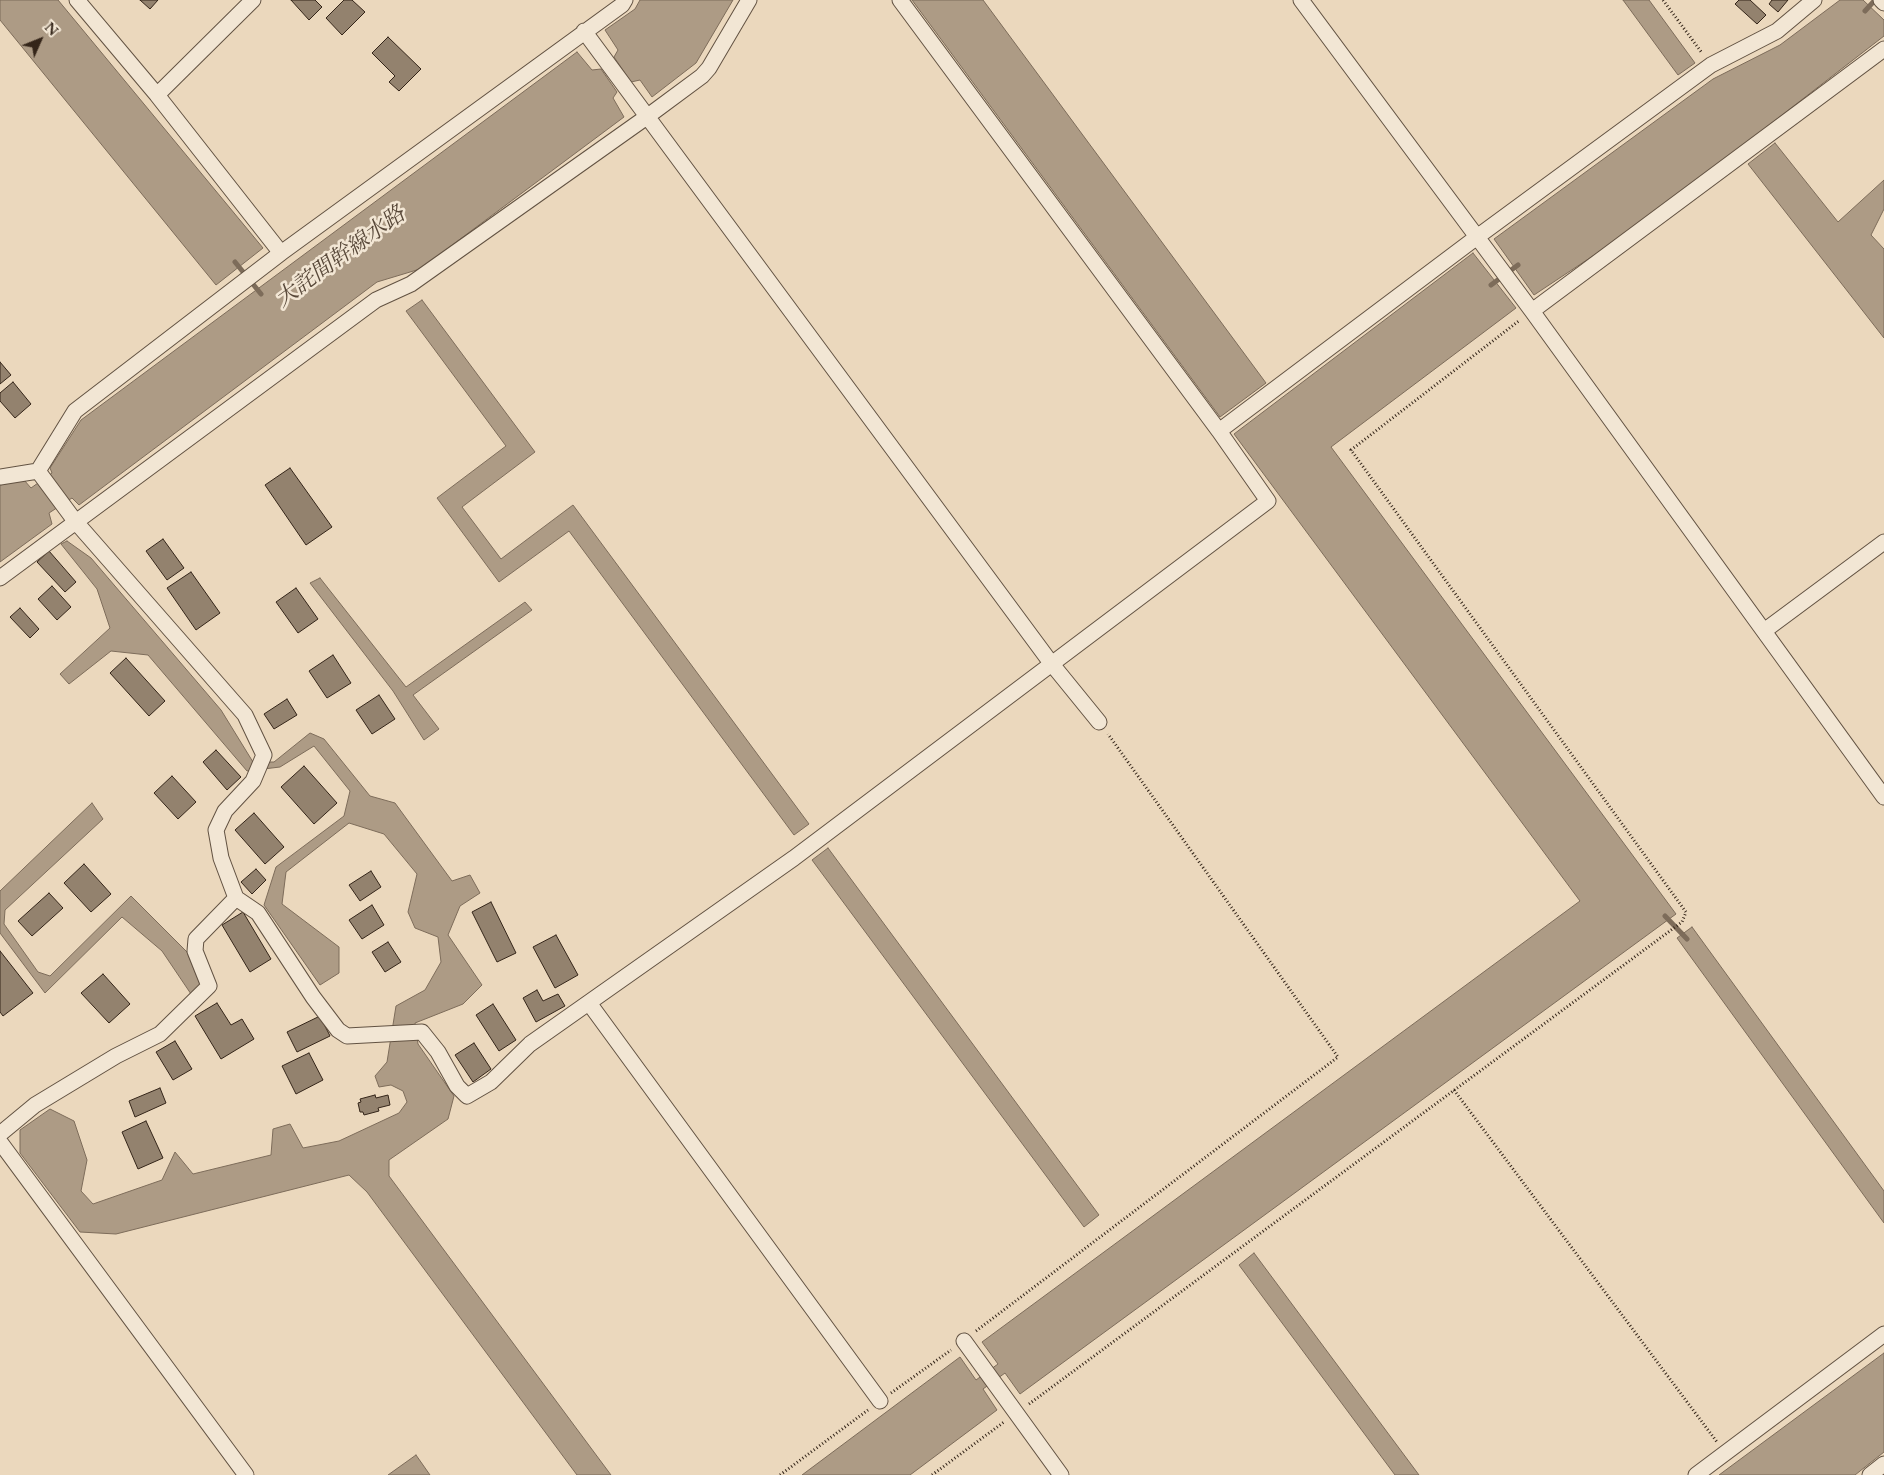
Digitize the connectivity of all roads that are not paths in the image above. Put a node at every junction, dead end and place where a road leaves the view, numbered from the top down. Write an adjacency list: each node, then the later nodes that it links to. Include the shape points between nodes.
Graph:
1 (77, 0): 12 (street)
2 (253, 0): 12 (street)
3 (625, 0): 10 (street)
4 (749, 0): 13 (street, via 709,68)
5 (900, 0): 17 (street)
6 (1302, 0): 14 (street)
7 (1814, 0): 14 (street, via 1777,31 1711,65)
8 (1881, 0): 9 (street)
9 (1884, 3)
10 (584, 31): 13 (street); 15 (street)
11 (1884, 49): 16 (street)
12 (157, 95): 15 (street)
13 (648, 116): 20 (street, via 411,284 376,300); 24 (street)
14 (1478, 238): 16 (street); 17 (street)
15 (281, 253): 18 (street, via 75,411)
16 (1532, 311): 23 (street)
17 (1219, 431): 24 (street, via 1268,501)
18 (38, 471): 19 (street); 20 (street)
19 (2, 475)
20 (75, 521): 22 (street); 27 (street, via 245,715 264,756 253,781 225,811 216,830 221,858)
21 (1884, 542): 23 (street)
22 (0, 578)
23 (1764, 631): 26 (street)
24 (1051, 663): 25 (street); 28 (street, via 794,858)
25 (1099, 722)
26 (1884, 797)
27 (236, 898): 28 (street, via 258,913 338,1030 347,1036 422,1032 467,1096 491,1082 530,1044); 29 (street, via 196,939 195,951 209,986 160,1034 116,1056 35,1105)
28 (589, 1003): 33 (street)
29 (0, 1134)
30 (0, 1142): 35 (street)
31 (1884, 1334): 37 (street)
32 (964, 1341): 36 (street)
33 (880, 1401)
34 (1884, 1464): 38 (street)
35 (246, 1475)
36 (1061, 1475)
37 (1696, 1475)
38 (1870, 1475)

